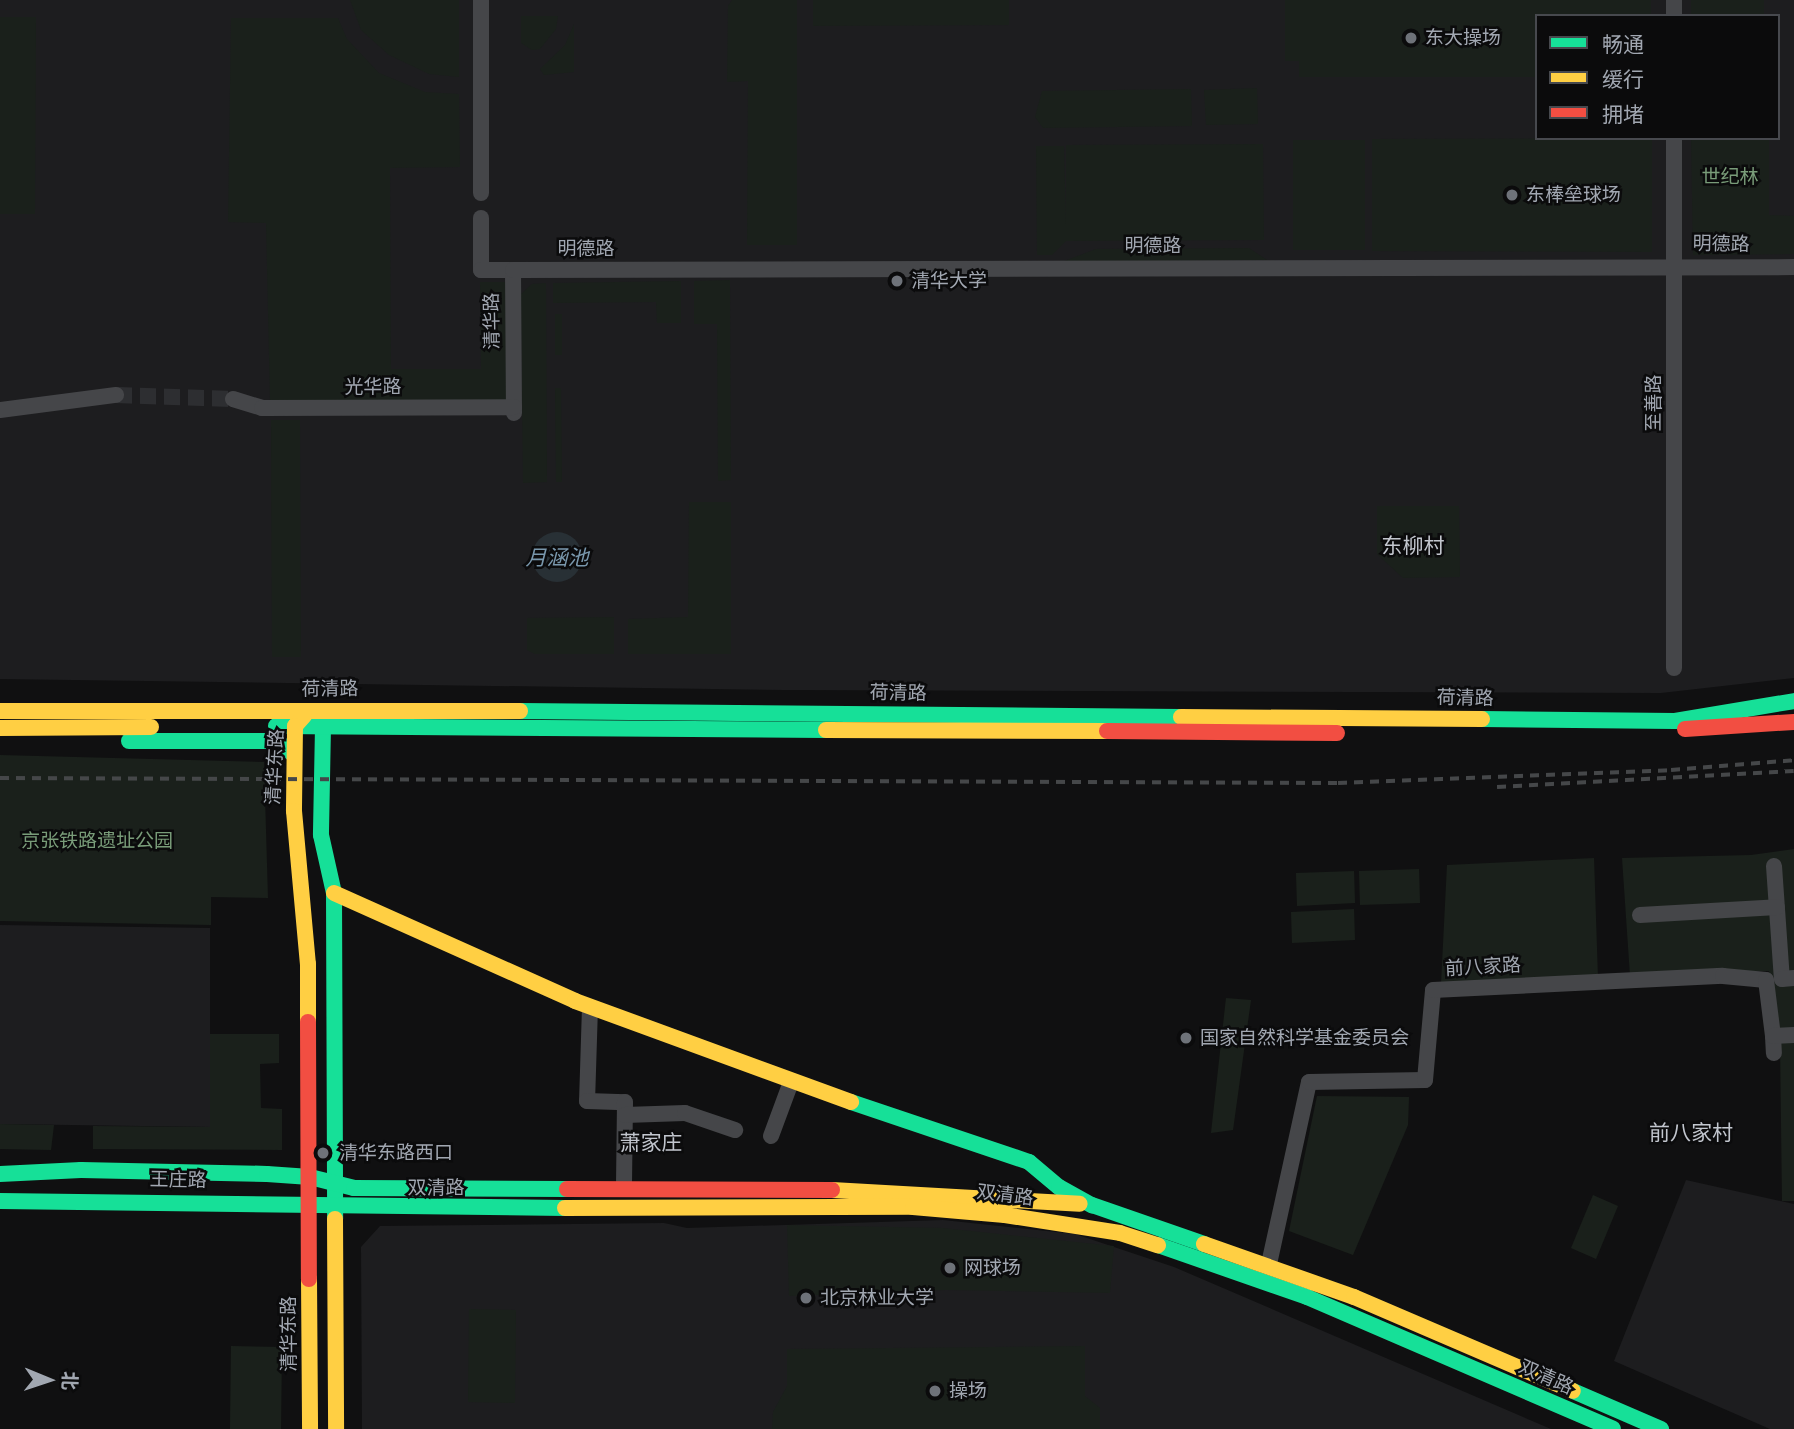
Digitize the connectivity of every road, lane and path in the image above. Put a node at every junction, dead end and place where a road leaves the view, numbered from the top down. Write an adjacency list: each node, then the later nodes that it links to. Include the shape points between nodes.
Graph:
1 (481, 0): 3 (street)
2 (1675, 140): 5 (street, 至善路)
3 (481, 193)
4 (481, 218): 7 (street, 清华路, via 481,270)
5 (1676, 264): 6 (street, 明德路); 7 (street, 明德路); 12 (street, 至善路)
6 (1794, 267)
7 (513, 270): 11 (street, 清华路)
8 (116, 396): 10 (street)
9 (233, 398): 11 (street, 光华路, via 262,408)
10 (0, 410)
11 (514, 410)
12 (1674, 668)
13 (1794, 701): 14 (main road, 荷清路, via 1675,721)
14 (310, 710): 15 (main road, 荷清路); 17 (main road, 清华东路); 18 (main road, 清华东路)
15 (0, 711)
16 (1794, 722): 18 (main road, 荷清路, via 1675,730 1664,735)
17 (295, 726): 18 (main road, 荷清路); 19 (main road, 荷清路); 21 (main road, 清华东路)
18 (323, 727): 23 (main road, via 321,835)
19 (0, 728)
20 (0, 737): 21 (main road, via 277,741)
21 (294, 756): 36 (main road, 清华东路, via 295,850 306,923)
22 (1774, 866): 24 (street)
23 (334, 893): 27 (main road, 双清路); 37 (main road)
24 (1777, 907): 25 (street); 26 (street, via 1782,979)
25 (1640, 915)
26 (1794, 978)
27 (590, 1007): 31 (main road, 双清路); 32 (street, via 587,1101 625,1102)
28 (1794, 1035): 29 (street)
29 (1773, 1036): 30 (street); 44 (street, 前八家路, via 1766,980 1723,976 1433,990 1425,1080 1309,1082)
30 (1774, 1054)
31 (791, 1082): 34 (street); 41 (main road, 双清路, via 1029,1162 1059,1187)
32 (625, 1115): 33 (street, via 685,1113); 38 (street)
33 (735, 1130)
34 (771, 1136)
35 (0, 1174): 36 (main road, 王庄路, via 81,1170)
36 (310, 1177): 37 (main road, 王庄路); 40 (main road, 清华东路)
37 (337, 1182): 38 (main road, 双清路, via 354,1188); 42 (main road)
38 (624, 1189): 41 (main road, 双清路, via 925,1192)
39 (0, 1200): 40 (main road, 王庄路)
40 (310, 1203): 42 (main road, 王庄路); 45 (main road, 清华东路)
41 (1092, 1205): 44 (main road, 双清路)
42 (337, 1207): 43 (main road, 王庄路); 46 (main road)
43 (354, 1209): 47 (main road, 双清路, via 913,1207 1120,1233 1307,1297)
44 (1269, 1264): 48 (main road, 双清路)
45 (310, 1429)
46 (336, 1429)
47 (1613, 1429)
48 (1661, 1429)

